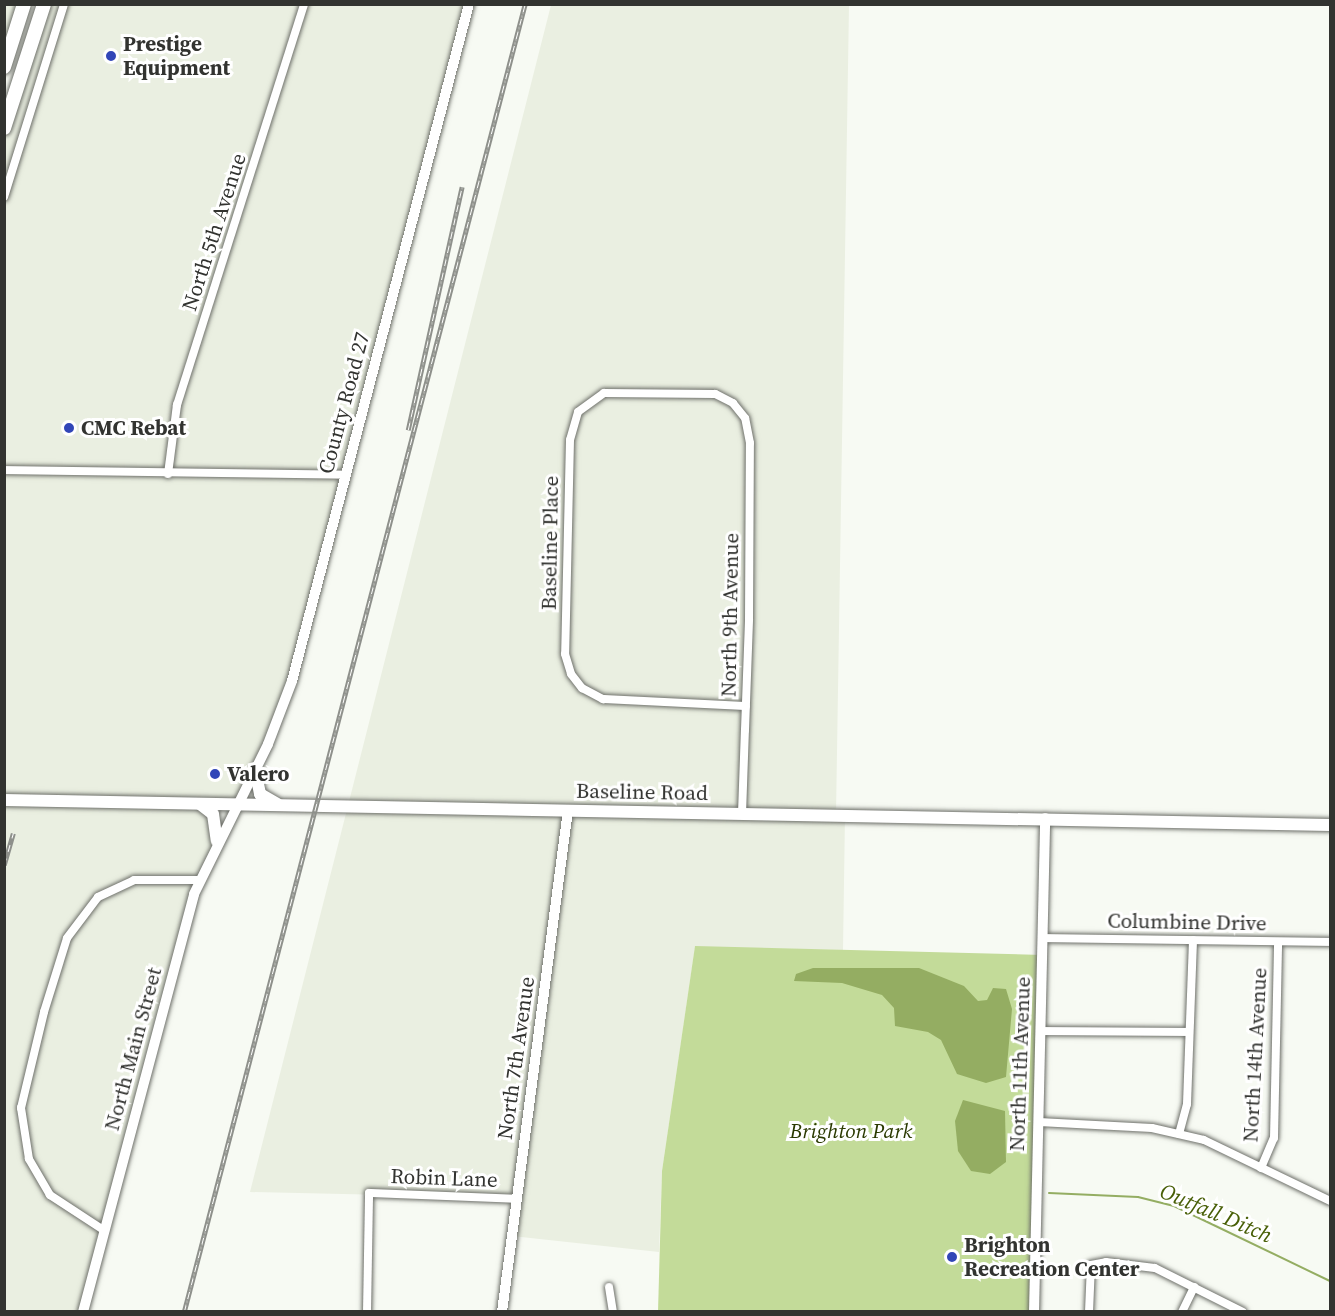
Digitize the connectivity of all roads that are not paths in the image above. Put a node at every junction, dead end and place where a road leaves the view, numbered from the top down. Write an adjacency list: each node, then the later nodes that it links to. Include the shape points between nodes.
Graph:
1 (24, 4): 6 (highway)
2 (44, 4): 7 (highway)
3 (64, 4): 8 (street)
4 (304, 4): 11 (street, North 5th Avenue, via 180,396)
5 (469, 4): 12 (street, County Road 27)
6 (4, 67)
7 (4, 128)
8 (4, 197)
9 (745, 418): 13 (street, North 9th Avenue, via 750,443); 13 (street, Baseline Place, via 724,398 698,392 604,393 578,412 570,440 565,654 578,684 603,699)
10 (4, 470): 11 (street)
11 (168, 474): 12 (street)
12 (346, 474): 14 (street, County Road 27, via 292,681)
13 (746, 706): 20 (street, North 9th Avenue)
14 (255, 770): 17 (street, County Road 27); 18 (main road, via 260,794)
15 (4, 800): 16 (main road, Baseline Road)
16 (199, 804): 17 (main road, Baseline Road); 23 (main road, via 213,814)
17 (238, 804): 18 (main road, Baseline Road); 23 (street, North Main Street)
18 (278, 805): 19 (main road, Baseline Road)
19 (568, 810): 20 (main road, Baseline Road); 34 (street, North 7th Avenue)
20 (742, 814): 21 (main road, Baseline Road)
21 (1045, 818): 22 (main road, Baseline Road); 25 (street, North 11th Avenue)
22 (1330, 825)
23 (217, 841): 24 (street, North Main Street)
24 (200, 879): 36 (street, North Main Street); 36 (street, via 134,880 93,902 66,938 44,1012 23,1094 26,1148 50,1195)
25 (1043, 938): 26 (street, Columbine Drive); 29 (street, North 11th Avenue)
26 (1193, 940): 27 (street, Columbine Drive); 30 (street)
27 (1278, 942): 28 (street, Columbine Drive); 33 (street, North 14th Avenue, via 1274,1138)
28 (1330, 942)
29 (1040, 1031): 30 (street); 31 (street, North 11th Avenue)
30 (1189, 1032): 32 (street, via 1187,1104)
31 (1039, 1122): 32 (street); 43 (street, North 11th Avenue)
32 (1179, 1134): 33 (street)
33 (1261, 1168): 35 (street)
34 (517, 1199): 40 (street, Robin Lane, via 369,1193); 41 (street, North 7th Avenue)
35 (1330, 1201)
36 (105, 1231): 39 (street, North Main Street)
37 (609, 1287): 42 (street)
38 (1194, 1287): 44 (street, via 1142,1264 1094,1262); 45 (street); 46 (street)
39 (83, 1311)
40 (367, 1311)
41 (502, 1311)
42 (613, 1311)
43 (1034, 1311)
44 (1089, 1311)
45 (1182, 1311)
46 (1244, 1311)

